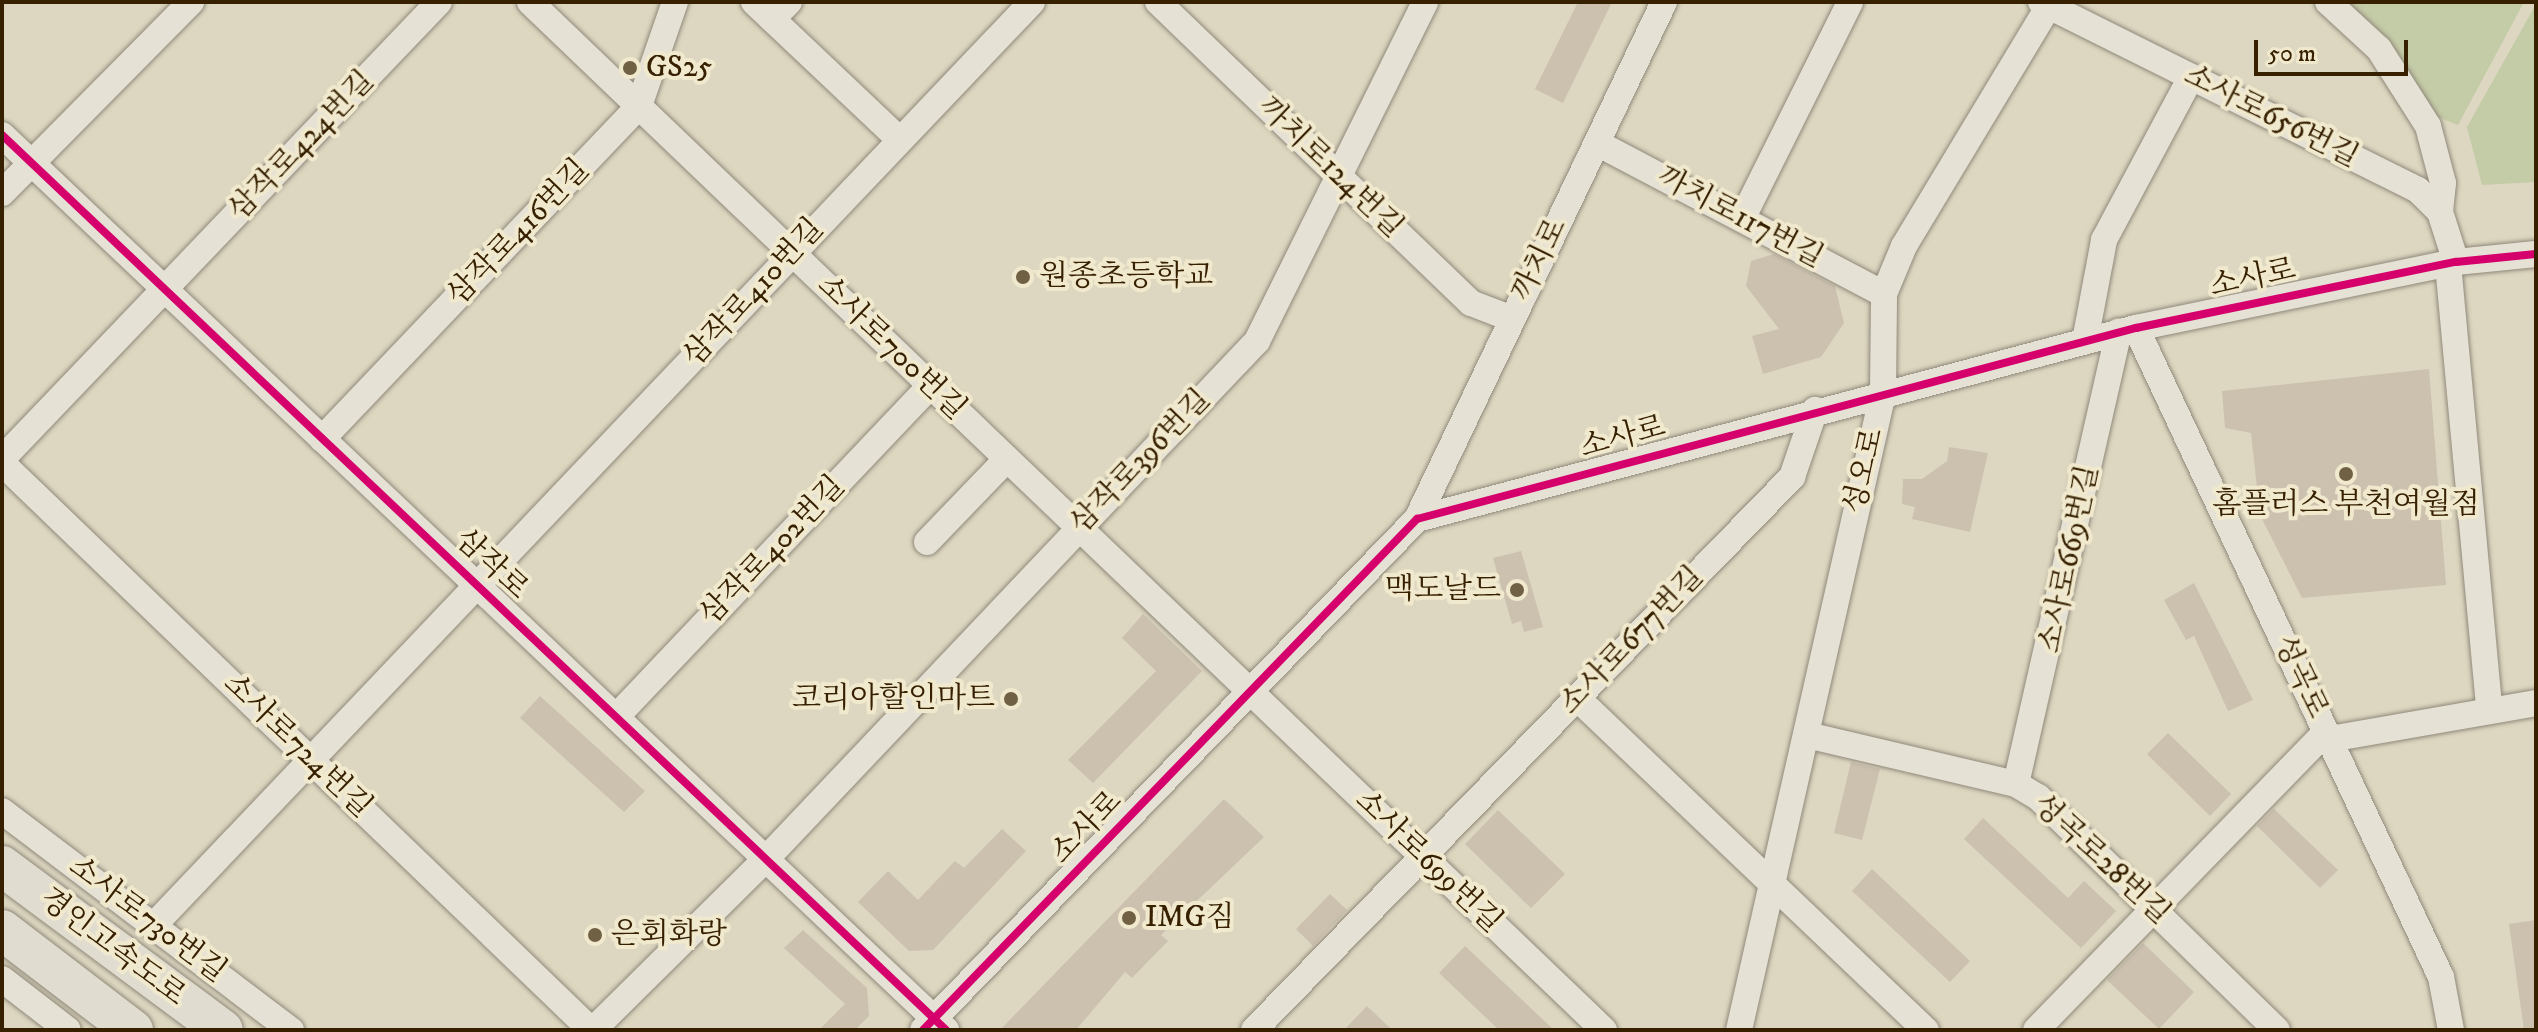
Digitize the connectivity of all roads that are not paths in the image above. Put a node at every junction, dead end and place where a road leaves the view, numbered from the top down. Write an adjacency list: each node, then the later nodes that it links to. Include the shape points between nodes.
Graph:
1 (191, 2): 18 (street)
2 (439, 2): 26 (street, 삼작로424번길)
3 (530, 2): 14 (street, 소사로700번길)
4 (675, 2): 14 (street, 삼작로416번길)
5 (1032, 2): 16 (street, 삼작로410번길)
6 (1158, 2): 19 (street, 까치로124번길)
7 (1664, 2): 17 (street, 까치로)
8 (1850, 2): 22 (street)
9 (2328, 2): 21 (street, via 2379,49 2428,126 2443,183)
10 (2047, 3): 13 (street, 소사로656번길); 27 (street, 성오로, via 1904,246)
11 (1420, 4): 19 (street, 삼작로396번길)
12 (772, 8): 16 (street)
13 (2191, 77): 21 (street, 소사로656번길, via 2418,190); 30 (street, via 2104,240)
14 (639, 106): 23 (street, 소사로700번길); 34 (street, 삼작로416번길)
15 (2, 135): 18 (street, 삼작로)
16 (900, 140): 23 (street, 삼작로410번길)
17 (1597, 143): 22 (street, 까치로117번길); 28 (street, 까치로)
18 (31, 163): 20 (street); 26 (street, 삼작로)
19 (1338, 176): 28 (street, 까치로124번길, via 1471,303); 38 (street, 삼작로396번길, via 1257,341)
20 (2, 193)
21 (2440, 212): 25 (street)
22 (1742, 219): 27 (street, 까치로117번길)
23 (792, 253): 31 (street, 소사로700번길); 40 (street, 삼작로410번길)
24 (2536, 254): 25 (street, 소사로)
25 (2452, 263): 29 (street, 소사로); 44 (street)
26 (165, 290): 34 (street, 삼작로); 36 (street, 삼작로424번길)
27 (1884, 294): 32 (street, 성오로)
28 (1512, 319): 37 (street, 까치로)
29 (2127, 330): 30 (street, 소사로); 47 (street, 성곡로); 49 (street, 소사로669번길)
30 (2085, 341): 32 (street, 소사로)
31 (930, 386): 35 (street, 소사로700번길); 45 (street, 삼작로402번길)
32 (1883, 393): 33 (street, 소사로); 46 (street, 성오로)
33 (1815, 410): 37 (street, 소사로); 42 (street, 소사로677번길, via 1792,477)
34 (322, 439): 40 (street, 삼작로)
35 (1007, 459): 38 (street, 소사로700번길); 39 (street)
36 (2, 461): 48 (street, 소사로724번길)
37 (1417, 519): 41 (street, 소사로)
38 (1078, 527): 41 (street, 소사로700번길); 52 (street, 삼작로396번길)
39 (927, 542)
40 (477, 586): 45 (street, 삼작로); 48 (street, 삼작로410번길)
41 (1252, 694): 51 (street, 소사로699번길); 60 (street, 소사로)
42 (1577, 698): 51 (street, 소사로677번길); 54 (street)
43 (2536, 703): 44 (street)
44 (2489, 707): 47 (street)
45 (616, 717): 52 (street, 삼작로)
46 (1807, 735): 49 (street, 성곡로28번길); 54 (street, 성오로)
47 (2328, 736): 55 (street); 72 (street, 성곡로, via 2441,977)
48 (310, 760): 56 (street, 삼작로410번길); 67 (street, 소사로724번길)
49 (2016, 784): 55 (street, 성곡로28번길)
50 (2, 811): 56 (street, 소사로730번길)
51 (1422, 856): 61 (street, 소사로677번길); 68 (street, 소사로699번길)
52 (766, 859): 60 (street, 삼작로); 67 (street, 삼작로396번길)
53 (2, 866): 65 (highway, 경인고속도로)
54 (1777, 882): 69 (street, 성오로); 70 (street)
55 (2153, 909): 62 (street, 성곡로28번길); 71 (street)
56 (154, 925): 66 (street, 소사로730번길)
57 (2, 930): 64 (highway, 경인고속도로)
58 (2, 979): 59 (street)
59 (38, 1021): 63 (street)
60 (934, 1026)
61 (1265, 1026)
62 (2270, 1028)
63 (68, 1030)
64 (133, 1030)
65 (223, 1030)
66 (291, 1030)
67 (592, 1030)
68 (1604, 1030)
69 (1739, 1030)
70 (1926, 1030)
71 (2036, 1030)
72 (2451, 1030)

